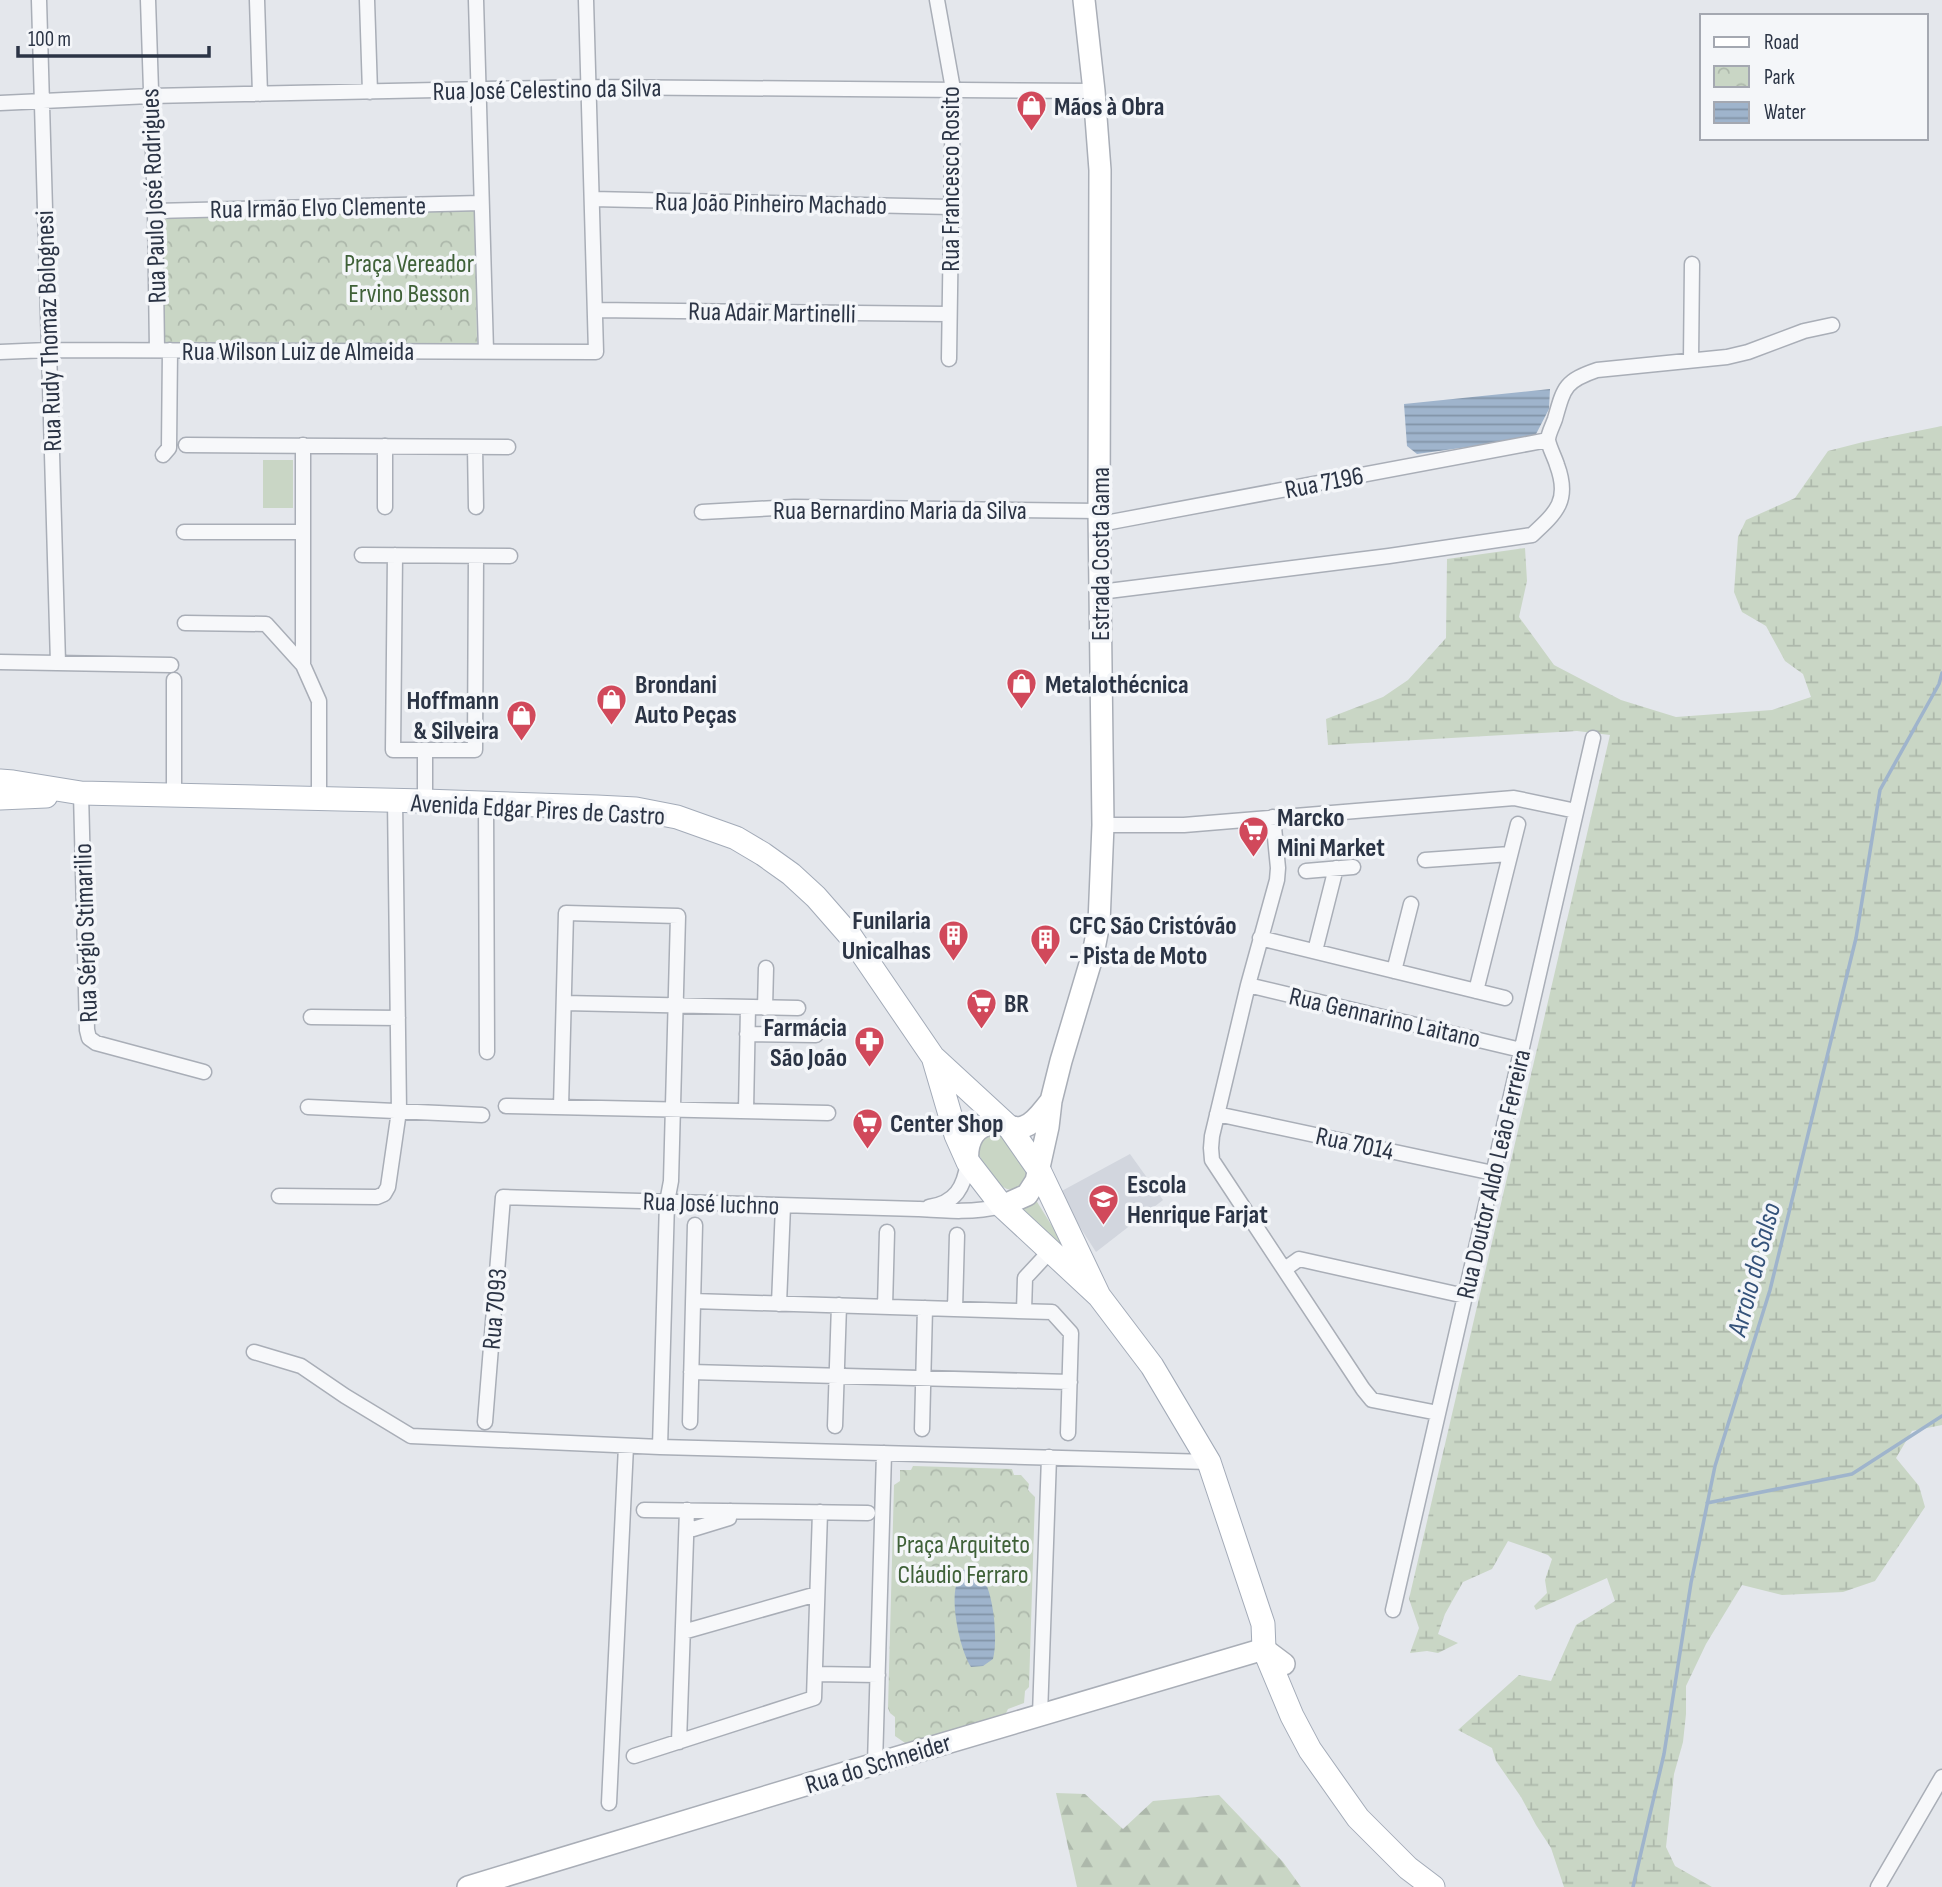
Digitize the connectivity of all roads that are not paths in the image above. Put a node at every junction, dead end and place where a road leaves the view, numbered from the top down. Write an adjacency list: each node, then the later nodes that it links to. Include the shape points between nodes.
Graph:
1 (39, 0): 16 (street, Rua Rudy Thomaz Bolognesi)
2 (148, 0): 15 (street, Rua Paulo José Rodrigues)
3 (257, 0): 14 (street)
4 (367, 0): 13 (street)
5 (476, 0): 11 (street)
6 (586, 0): 9 (street)
7 (937, 0): 10 (street, Rua Francesco Rosito)
8 (1084, 0): 12 (main road, Estrada Costa Gama)
9 (589, 87): 10 (street, Rua José Celestino da Silva); 11 (street, Rua José Celestino da Silva); 18 (street)
10 (953, 89): 12 (street, Rua José Celestino da Silva); 20 (street, Rua Francesco Rosito)
11 (478, 90): 13 (street, Rua José Celestino da Silva); 19 (street)
12 (1094, 91): 42 (main road, Estrada Costa Gama, via 1100,170)
13 (370, 92): 14 (street, Rua José Celestino da Silva)
14 (260, 94): 15 (street, Rua José Celestino da Silva)
15 (150, 96): 16 (street, Rua José Celestino da Silva); 21 (street, Rua Paulo José Rodrigues)
16 (42, 101): 17 (street, Rua José Celestino da Silva); 26 (street, Rua Rudy Thomaz Bolognesi)
17 (0, 103)
18 (592, 199): 20 (street, Rua João Pinheiro Machado); 23 (street)
19 (481, 203): 21 (street, Rua Irmão Elvo Clemente); 28 (street)
20 (951, 207): 24 (street, Rua Francesco Rosito)
21 (155, 211): 27 (street, Rua Paulo José Rodrigues)
22 (1692, 264): 31 (street)
23 (595, 310): 24 (street, Rua Adair Martinelli); 28 (street, Rua Wilson Luiz de Almeida, via 596,352)
24 (949, 314): 30 (street, Rua Francesco Rosito)
25 (1832, 325): 31 (street, via 1748,352)
26 (48, 350): 27 (street, Rua Wilson Luiz de Almeida); 29 (street, Rua Wilson Luiz de Almeida); 52 (street, Rua Rudy Thomaz Bolognesi)
27 (164, 350): 28 (street, Rua Wilson Luiz de Almeida); 38 (street, Rua Paulo José Rodrigues, via 169,448)
28 (486, 351)
29 (0, 352)
30 (949, 359)
31 (1691, 360): 32 (street, via 1597,370 1580,376 1567,384 1561,396)
32 (1548, 440): 42 (street, Rua 7196); 49 (street, via 1564,482 1561,501 1532,535)
33 (186, 445): 34 (street)
34 (303, 446): 35 (street); 44 (street)
35 (385, 446): 36 (street); 39 (street)
36 (475, 447): 37 (street); 40 (street)
37 (508, 447)
38 (163, 455)
39 (384, 507)
40 (475, 507)
41 (702, 512): 42 (street, Rua Bernardino Maria da Silva, via 794,508)
42 (1099, 517): 49 (main road, Estrada Costa Gama)
43 (184, 532): 44 (street)
44 (303, 532): 53 (street)
45 (362, 555): 46 (street)
46 (395, 555): 47 (street); 55 (street, via 393,750)
47 (476, 556): 48 (street); 55 (street, via 475,750)
48 (510, 556)
49 (1100, 592): 67 (main road, Estrada Costa Gama)
50 (185, 623): 53 (street, via 266,624)
51 (0, 662): 52 (street)
52 (58, 663): 58 (street, via 173,673)
53 (303, 665): 60 (street, via 319,701)
54 (1593, 738): 64 (street, Rua Doutor Aldo Leão Ferreira)
55 (425, 750): 62 (street)
56 (0, 781): 57 (main road, Avenida Edgar Pires de Castro)
57 (81, 793): 58 (main road, Avenida Edgar Pires de Castro); 59 (main road, Avenida Edgar Pires de Castro); 93 (street, Rua Sérgio Stimarilio, via 89,1038)
58 (174, 796): 60 (main road, Avenida Edgar Pires de Castro)
59 (0, 798)
60 (319, 798): 61 (main road, Avenida Edgar Pires de Castro)
61 (395, 800): 62 (main road, Avenida Edgar Pires de Castro); 87 (street)
62 (425, 801): 63 (main road, Avenida Edgar Pires de Castro)
63 (486, 803): 91 (street); 92 (main road, Avenida Edgar Pires de Castro, via 636,809 677,817 736,838 764,854 816,897 851,937)
64 (1576, 811): 65 (street, via 1514,799); 90 (street, Rua Doutor Aldo Leão Ferreira)
65 (1273, 817): 67 (street, via 1184,825); 74 (street, via 1277,880)
66 (1518, 824): 68 (street)
67 (1103, 825): 94 (main road, Estrada Costa Gama, via 1096,944)
68 (1510, 854): 69 (street); 79 (street)
69 (1425, 860)
70 (1353, 867): 71 (street)
71 (1336, 868): 72 (street); 75 (street)
72 (1306, 871)
73 (1411, 904): 77 (street)
74 (1260, 938): 75 (street); 78 (street)
75 (1315, 951): 77 (street)
76 (766, 968): 84 (street)
77 (1394, 971): 79 (street)
78 (1248, 985): 90 (street, Rua Gennarino Laitano); 102 (street)
79 (1476, 991): 80 (street)
80 (1505, 998)
81 (564, 1003): 82 (street); 82 (street, via 566,913 678,916); 97 (street)
82 (676, 1006): 83 (street); 98 (street)
83 (748, 1007): 84 (street); 88 (street)
84 (765, 1008): 85 (street)
85 (798, 1008)
86 (312, 1017): 87 (street)
87 (398, 1018): 99 (street)
88 (747, 1034): 89 (street); 100 (street)
89 (816, 1035)
90 (1521, 1050): 107 (street, Rua Doutor Aldo Leão Ferreira)
91 (487, 1052)
92 (933, 1057): 104 (main road, Avenida Edgar Pires de Castro); 105 (main road, Avenida Edgar Pires de Castro)
93 (204, 1072)
94 (1051, 1101): 104 (main road, via 1034,1122 1023,1128); 106 (main road, Estrada Costa Gama)
95 (506, 1106): 97 (street)
96 (308, 1107): 99 (street)
97 (561, 1107): 98 (street)
98 (673, 1110): 100 (street); 110 (street)
99 (399, 1111): 103 (street); 108 (street, via 384,1194)
100 (746, 1111): 101 (street)
101 (828, 1113)
102 (1217, 1114): 107 (street, Rua 7014); 118 (street, via 1212,1160)
103 (482, 1115)
104 (1009, 1127): 105 (main road, via 993,1124 977,1130 968,1145); 106 (main road, Avenida Edgar Pires de Castro)
105 (968, 1162): 112 (main road, Avenida Edgar Pires de Castro); 113 (street, Rua José Iuchno, via 960,1190 938,1206)
106 (1038, 1170): 112 (main road, via 1027,1195); 119 (main road, Avenida Edgar Pires de Castro)
107 (1493, 1172): 120 (street, Rua Doutor Aldo Leão Ferreira)
108 (279, 1196)
109 (503, 1197): 110 (street, Rua José Iuchno); 134 (street, Rua 7093)
110 (667, 1202): 111 (street, Rua José Iuchno); 140 (street)
111 (783, 1206): 113 (street, Rua José Iuchno); 122 (street)
112 (1002, 1206): 113 (street, Rua José Iuchno, via 975,1211); 117 (main road, Avenida Edgar Pires de Castro)
113 (918, 1209)
114 (695, 1225): 121 (street)
115 (887, 1232): 124 (street)
116 (957, 1234): 126 (street)
117 (1051, 1250): 119 (main road, Avenida Edgar Pires de Castro); 127 (street, via 1025,1278)
118 (1285, 1269): 120 (street, via 1298,1259); 133 (street, via 1372,1400)
119 (1099, 1296): 143 (main road, Avenida Edgar Pires de Castro, via 1152,1366)
120 (1465, 1296): 133 (street, Rua Doutor Aldo Leão Ferreira)
121 (693, 1301): 122 (street); 129 (street)
122 (779, 1304): 123 (street)
123 (839, 1305): 124 (street); 130 (street)
124 (885, 1307): 125 (street)
125 (925, 1308): 126 (street); 131 (street)
126 (955, 1309): 127 (street)
127 (1024, 1311): 132 (street, via 1052,1312 1071,1332)
128 (254, 1352): 139 (street, via 301,1366 411,1436)
129 (691, 1372): 130 (street); 135 (street)
130 (837, 1376): 131 (street); 136 (street)
131 (923, 1379): 132 (street); 137 (street)
132 (1070, 1382): 138 (street)
133 (1438, 1413): 151 (street, Rua Doutor Aldo Leão Ferreira)
134 (485, 1422)
135 (690, 1422)
136 (835, 1426)
137 (922, 1429)
138 (1068, 1433)
139 (626, 1446): 140 (street); 164 (street)
140 (660, 1447): 141 (street)
141 (884, 1453): 142 (street); 157 (street)
142 (1049, 1458): 143 (street); 158 (street)
143 (1209, 1462): 152 (main road, Avenida Edgar Pires de Castro)
144 (644, 1510): 145 (street)
145 (687, 1510): 146 (street); 149 (street)
146 (730, 1511): 147 (street); 149 (street, via 729,1518)
147 (820, 1512): 148 (street); 150 (street)
148 (868, 1513)
149 (687, 1529): 153 (street)
150 (817, 1594): 153 (street); 156 (street)
151 (1393, 1610)
152 (1264, 1624): 154 (main road, Avenida Edgar Pires de Castro); 155 (main road, Avenida Edgar Pires de Castro)
153 (683, 1632): 159 (street)
154 (1264, 1649): 155 (main road); 158 (main road, Rua do Schneider); 163 (main road, Avenida Edgar Pires de Castro, via 1292,1716)
155 (1284, 1664): 163 (main road, Avenida Edgar Pires de Castro)
156 (815, 1674): 157 (street); 159 (street, via 814,1698)
157 (878, 1675): 161 (street)
158 (1040, 1715): 161 (main road, Rua do Schneider)
159 (679, 1742): 160 (street)
160 (634, 1756)
161 (875, 1764): 165 (main road, Rua do Schneider)
162 (1942, 1777): 167 (street)
163 (1329, 1778): 166 (main road, Avenida Edgar Pires de Castro, via 1357,1818)
164 (609, 1803)
165 (468, 1887)
166 (1433, 1887)
167 (1878, 1887)

